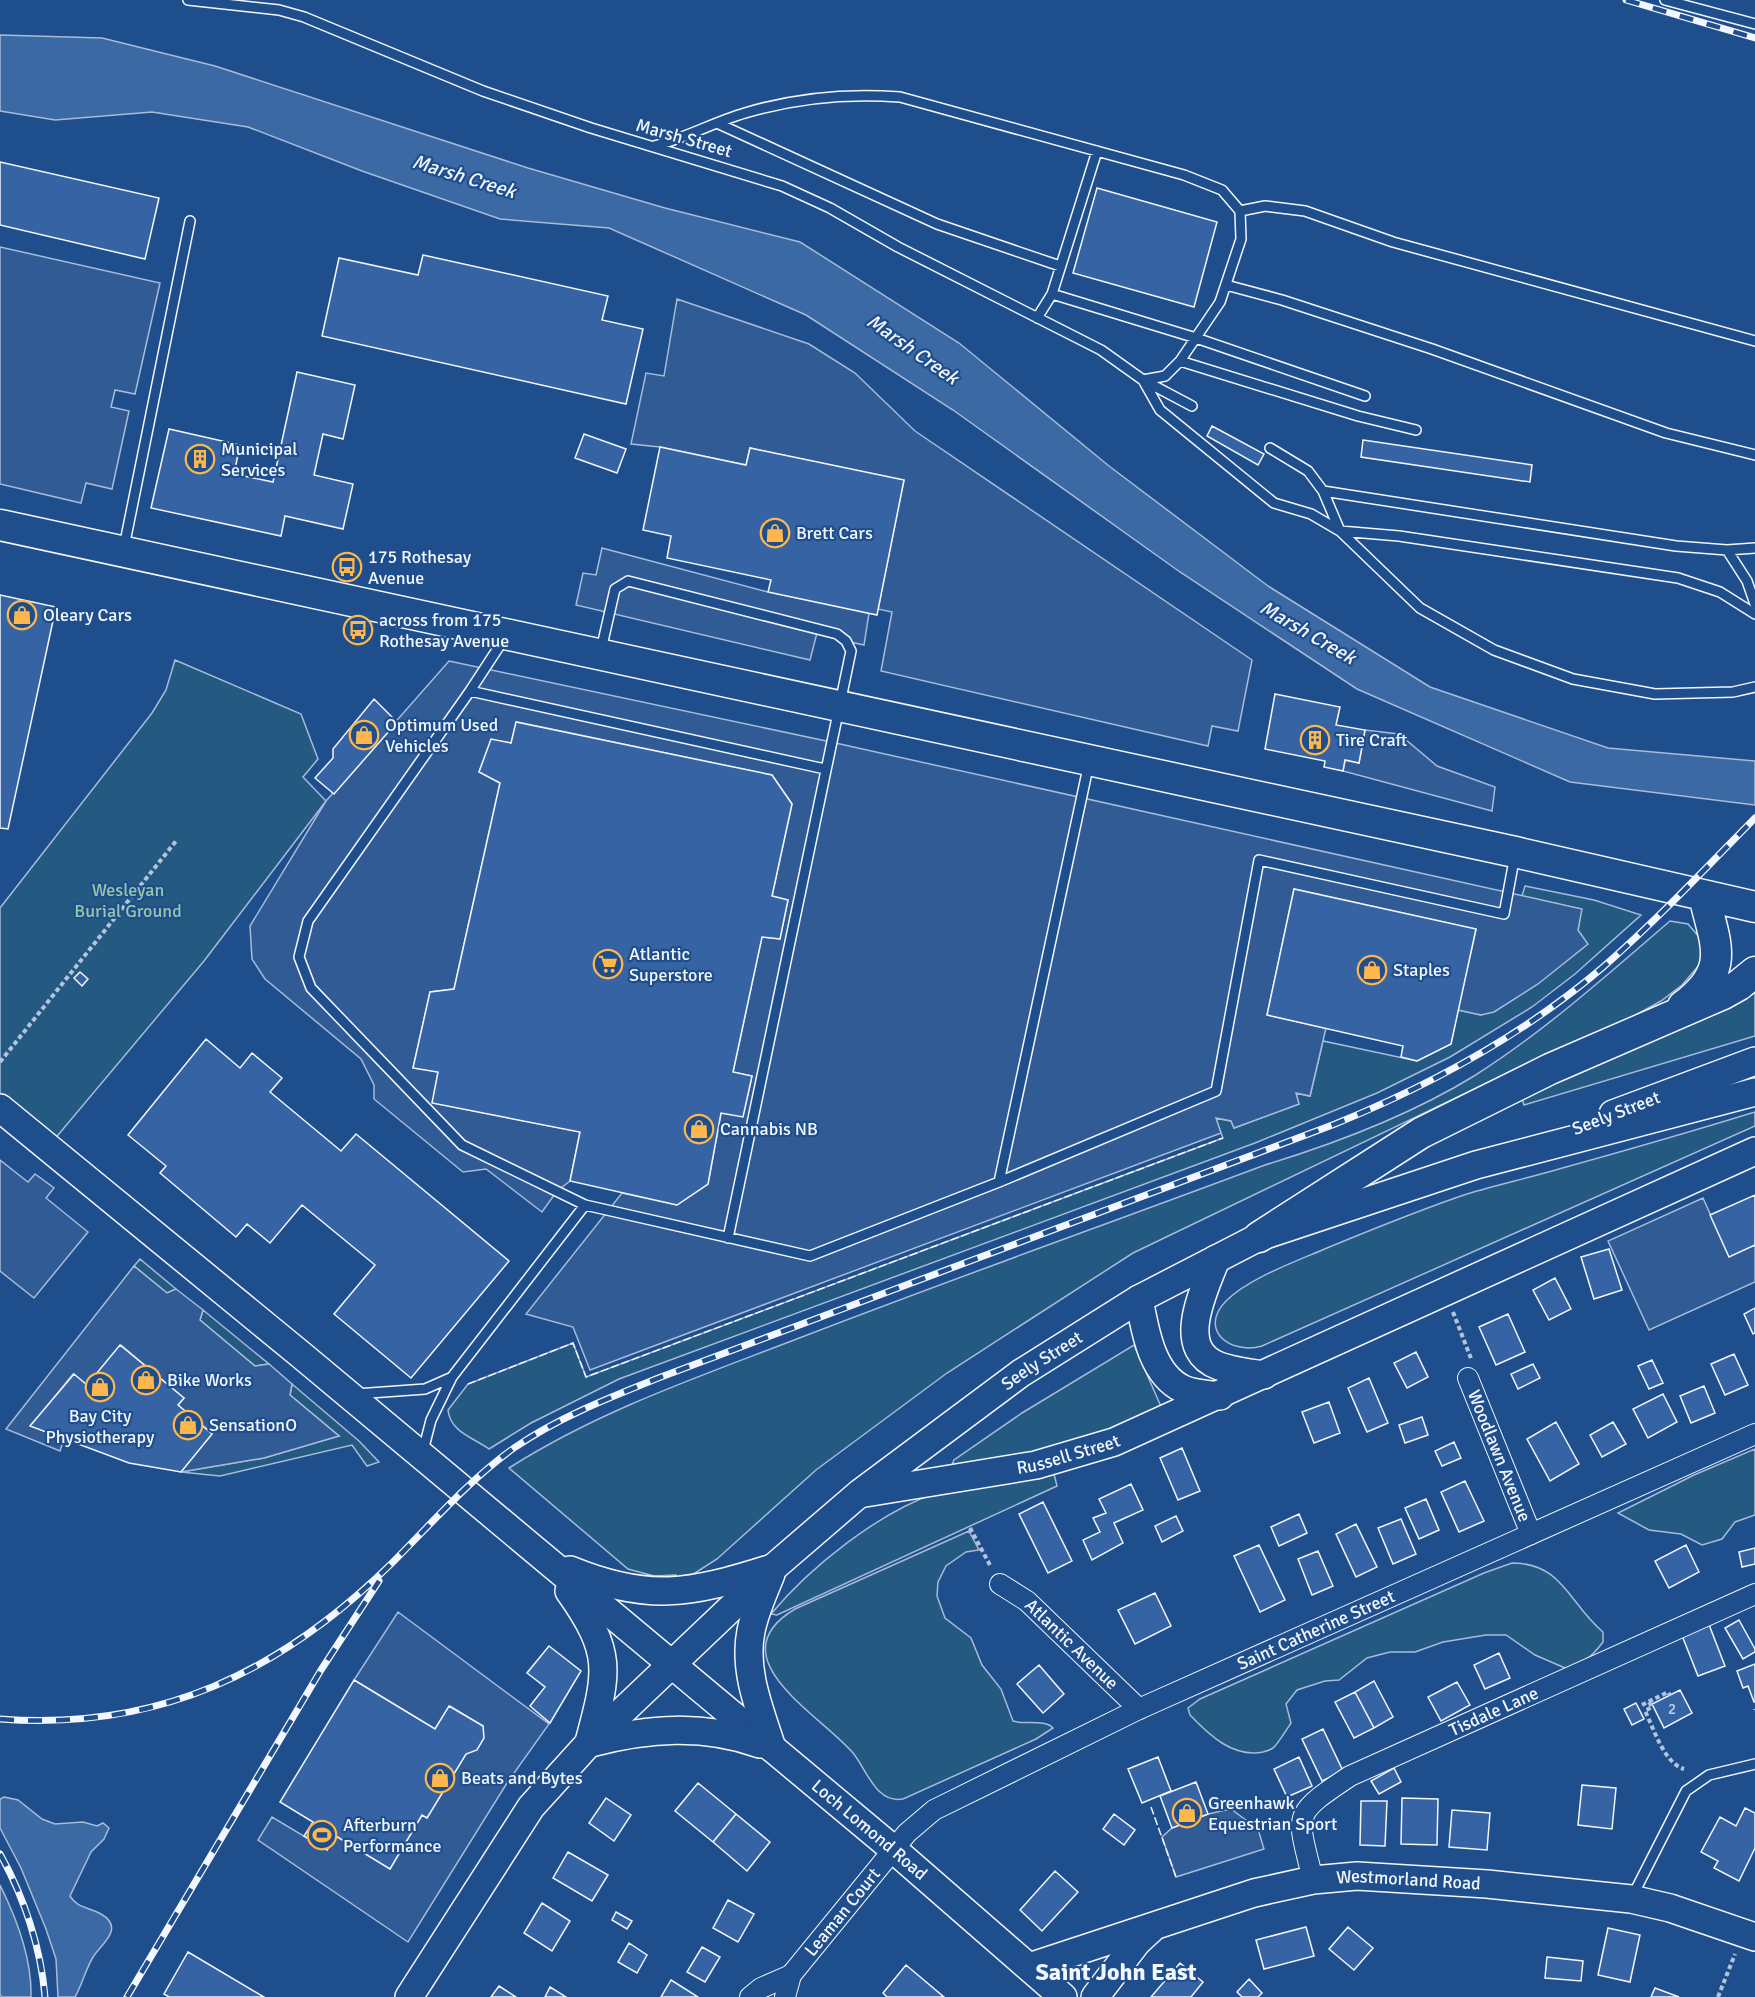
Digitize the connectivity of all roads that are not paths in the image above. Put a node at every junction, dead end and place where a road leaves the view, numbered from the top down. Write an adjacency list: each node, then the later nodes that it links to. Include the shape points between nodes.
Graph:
1 (188, 0): 4 (lane, Marsh Street)
2 (259, 0): 4 (lane)
3 (1665, 0): 5 (lane)
4 (279, 10): 7 (lane, Marsh Street, via 483,91)
5 (1755, 24)
6 (719, 124): 7 (lane); 8 (lane, via 744,113 795,102 868,94 900,97); 11 (lane, via 937,224)
7 (653, 146): 14 (lane, Marsh Street, via 782,186)
8 (1097, 151): 9 (lane, via 1184,175 1222,190); 11 (lane)
9 (1240, 211): 12 (lane, via 1241,239); 16 (lane, via 1265,206 1305,211 1393,242)
10 (190, 221): 29 (lane)
11 (1060, 266): 13 (lane)
12 (1226, 285): 15 (lane, via 1220,302); 23 (lane, via 1432,349 1666,433)
13 (1052, 294): 14 (lane); 15 (lane)
14 (1037, 318): 18 (lane, Marsh Street, via 1101,350)
15 (1196, 338): 17 (lane); 19 (lane)
16 (1755, 341)
17 (1180, 361): 18 (lane, via 1165,375); 21 (lane)
18 (1143, 380): 20 (lane, Marsh Street); 26 (lane, via 1160,410 1274,503 1311,514)
19 (1365, 396)
20 (1192, 406)
21 (1416, 430)
22 (1270, 448): 24 (lane, via 1308,471)
23 (1755, 454)
24 (1323, 491): 26 (lane); 28 (lane, via 1676,546)
25 (0, 525): 29 (main road)
26 (1340, 531): 31 (lane, via 1400,536 1678,578 1720,592); 34 (lane, via 1420,608 1494,650 1573,679 1655,694 1733,692)
27 (1755, 548): 28 (lane)
28 (1727, 550): 30 (lane, via 1747,581)
29 (123, 552): 32 (main road)
30 (1755, 604)
31 (1755, 614)
32 (507, 635): 33 (main road); 35 (lane)
33 (600, 655): 36 (main road); 36 (lane, via 615,589 628,581 837,634 851,651)
34 (1755, 687)
35 (470, 691): 38 (lane); 50 (lane, via 308,921 299,957 311,988 462,1145)
36 (839, 706): 37 (main road); 38 (lane)
37 (1090, 760): 39 (main road); 49 (lane)
38 (825, 769): 52 (lane)
39 (1515, 852): 40 (main road); 49 (lane, via 1504,914 1259,860 1216,1091)
40 (1704, 896): 41 (main road); 43 (main road, via 1718,953 1715,969 1706,985)
41 (1755, 907)
42 (1755, 972): 43 (main road, via 1739,986)
43 (1666, 1019): 51 (main road, via 1550,1069 1421,1133)
44 (1755, 1060): 48 (main road, Seely Street)
45 (1755, 1092): 48 (main road, Seely Street)
46 (0, 1108): 58 (main road, Loch Lomond Road)
47 (1755, 1151): 55 (main road, Russell Street)
48 (1476, 1165): 51 (main road, Seely Street)
49 (999, 1182): 52 (lane, via 810,1256)
50 (585, 1205): 52 (lane); 56 (lane)
51 (1259, 1237): 53 (main road, Seely Street)
52 (729, 1238)
53 (1216, 1259): 54 (main road, Seely Street); 55 (main road, via 1194,1321 1196,1341 1214,1364)
54 (1139, 1299): 59 (main road, via 1150,1346 1168,1377 1192,1392); 62 (main road, Seely Street, via 1021,1373)
55 (1264, 1376): 59 (main road, Russell Street)
56 (452, 1377): 58 (lane, via 425,1389); 61 (lane, via 431,1420)
57 (1468, 1378): 63 (street, Woodlawn Avenue)
58 (348, 1395): 61 (main road, Loch Lomond Road)
59 (1220, 1396): 62 (main road, Russell Street, via 1114,1442 1036,1465)
60 (1755, 1434): 63 (street, Saint Catherine Street)
61 (421, 1455): 64 (main road, Loch Lomond Road)
62 (860, 1493): 65 (main road, Seely Street)
63 (1531, 1534): 69 (street, Saint Catherine Street)
64 (547, 1560): 65 (main road, via 623,1589 648,1592 700,1588); 68 (main road, Loch Lomond Road); 70 (main road, via 587,1617 600,1644 604,1689)
65 (774, 1567): 68 (main road, Seely Street); 71 (main road, via 751,1629 748,1656 750,1678)
66 (1000, 1584): 69 (street, Atlantic Avenue, via 1027,1601)
67 (1755, 1594): 74 (street, Tisdale Lane, via 1350,1776 1315,1801 1302,1816)
68 (672, 1664): 70 (main road, Seely Street); 71 (main road, Loch Lomond Road)
69 (1139, 1709): 73 (street, Saint Catherine Street, via 948,1802 920,1821)
70 (589, 1743): 71 (main road, via 650,1731 697,1730 719,1732); 81 (main road, Seely Street, via 531,1807)
71 (772, 1748): 73 (main road, Loch Lomond Road)
72 (1755, 1764): 75 (lane, via 1709,1775 1686,1791)
73 (893, 1849): 78 (main road, Loch Lomond Road); 80 (street, Leaman Court)
74 (1313, 1880): 75 (main road, Westmorland Road, via 1380,1876); 76 (main road, Westmorland Road, via 1254,1893)
75 (1631, 1899): 77 (main road, Westmorland Road, via 1670,1908)
76 (1156, 1924): 78 (main road); 79 (main road, Westmorland Road)
77 (1746, 1944)
78 (1029, 1967): 84 (main road, Loch Lomond Road)
79 (1116, 1969): 85 (main road, Westmorland Road); 86 (main road)
80 (791, 1975): 82 (street, Leaman Court); 83 (street, Leaman Court)
81 (409, 1997)
82 (750, 1997)
83 (785, 1997)
84 (1063, 1997)
85 (1095, 1997)
86 (1113, 1997)

